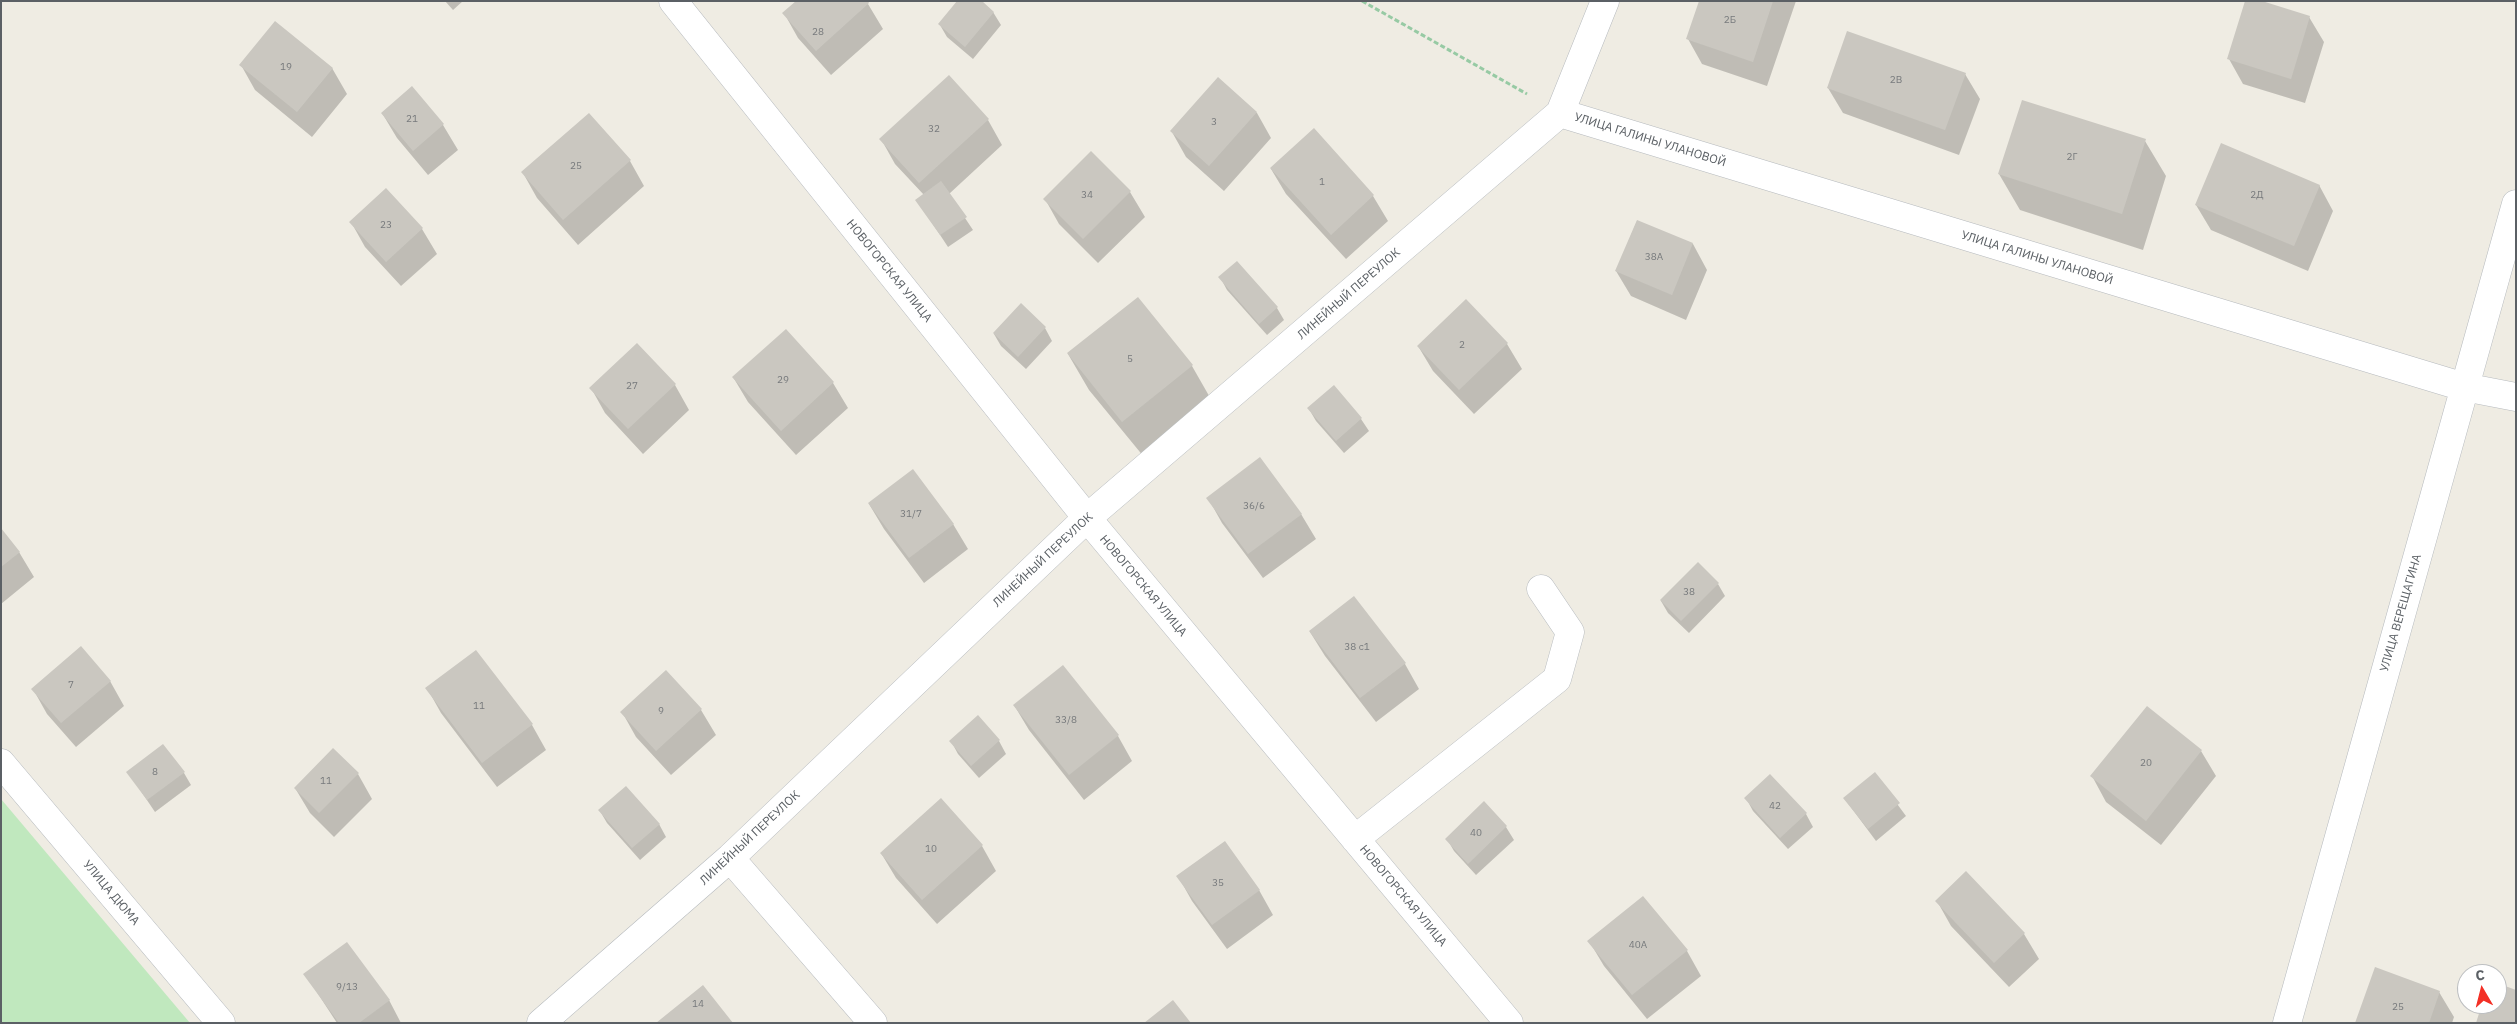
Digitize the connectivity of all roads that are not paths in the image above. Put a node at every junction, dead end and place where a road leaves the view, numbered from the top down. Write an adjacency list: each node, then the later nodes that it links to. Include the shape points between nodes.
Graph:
1 (674, 1): 7 (street, НОВОГОРСКАЯ УЛИЦА)
2 (1605, 1): 3 (street)
3 (1560, 113): 5 (street, УЛИЦА ГАЛИНЫ УЛАНОВОЙ); 7 (street, ЛИНЕЙНЫЙ ПЕРЕУЛОК)
4 (2516, 204): 5 (street, УЛИЦА ВЕРЕЩАГИНА)
5 (2464, 387): 6 (street, УЛИЦА ГАЛИНЫ УЛАНОВОЙ); 16 (street, УЛИЦА ВЕРЕЩАГИНА)
6 (2516, 397)
7 (1087, 518): 10 (street, НОВОГОРСКАЯ УЛИЦА); 11 (street, ЛИНЕЙНЫЙ ПЕРЕУЛОК)
8 (1541, 589): 10 (street, via 1570,632 1558,679)
9 (1, 763): 12 (street, УЛИЦА ДЮМА)
10 (1355, 839): 15 (street, НОВОГОРСКАЯ УЛИЦА)
11 (730, 858): 13 (street, ЛИНЕЙНЫЙ ПЕРЕУЛОК); 14 (street)
12 (221, 1023)
13 (541, 1023)
14 (873, 1023)
15 (1509, 1023)
16 (2287, 1023)

